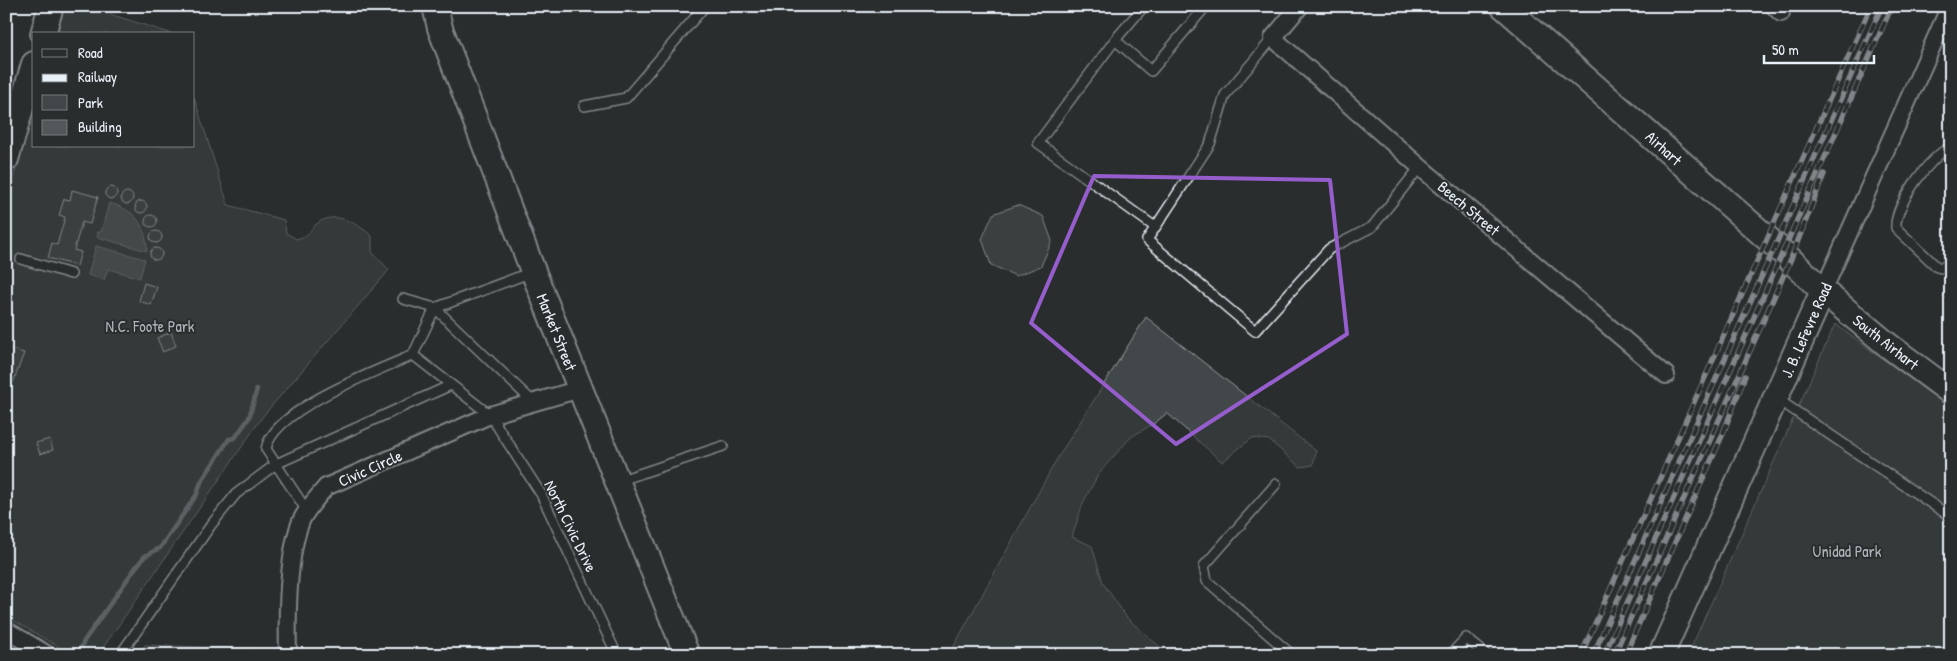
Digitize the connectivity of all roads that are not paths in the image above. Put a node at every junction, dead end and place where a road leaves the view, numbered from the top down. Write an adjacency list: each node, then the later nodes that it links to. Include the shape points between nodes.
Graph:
1 (435, 6): 20 (street, Market Street, via 440,28)
2 (705, 6): 13 (lane, via 626,98)
3 (1144, 6): 11 (lane)
4 (1206, 6): 11 (lane, via 1151,71)
5 (1300, 6): 10 (street)
6 (1503, 6): 22 (street, Airhart, via 1776,246)
7 (1950, 6): 22 (street, J. B. LeFevre Road)
8 (47, 7): 9 (street)
9 (43, 32)
10 (1273, 38): 16 (street, Beech Street); 17 (lane, via 1225,95 1210,144)
11 (1115, 40): 17 (lane, via 1038,143)
12 (32, 71): 15 (street)
13 (584, 106)
14 (1951, 147): 19 (lane, via 1932,160 1913,184 1895,221 1896,228 1937,267 1942,268)
15 (6, 159)
16 (1420, 167): 17 (lane, via 1372,227 1329,249 1255,331 1147,240); 26 (street, Beech Street)
17 (1155, 227)
18 (21, 259): 21 (lane)
19 (1951, 262)
20 (533, 271): 24 (lane); 28 (street, Market Street)
21 (71, 274)
22 (1822, 291): 29 (street, South Airhart); 30 (street, J. B. LeFevre Road)
23 (403, 299): 24 (lane)
24 (435, 308): 25 (lane); 31 (lane)
25 (414, 355): 27 (lane, North Civic Drive); 34 (lane, via 320,396 289,417 267,441 266,449)
26 (1666, 375)
27 (451, 385): 32 (lane, North Civic Drive); 34 (lane)
28 (580, 389): 31 (street, Civic Circle); 35 (street, Market Street)
29 (1951, 392)
30 (1776, 398): 38 (lane); 48 (street, J. B. LeFevre Road)
31 (533, 402): 32 (street, Civic Circle)
32 (490, 415): 37 (street, Civic Circle, via 326,488); 43 (lane, North Civic Drive, via 541,494)
33 (723, 446): 35 (lane)
34 (276, 464): 37 (lane); 41 (lane, via 236,494)
35 (617, 482): 44 (street, Market Street)
36 (1276, 484): 45 (lane, via 1204,566 1206,582)
37 (307, 511): 42 (street, Civic Circle, via 301,521 294,552 289,593)
38 (1951, 517)
39 (6, 630): 40 (street)
40 (48, 655)
41 (120, 655)
42 (288, 655)
43 (617, 655)
44 (687, 655)
45 (1292, 655)
46 (1450, 655): 47 (lane, via 1466,638)
47 (1487, 655)
48 (1661, 655)

